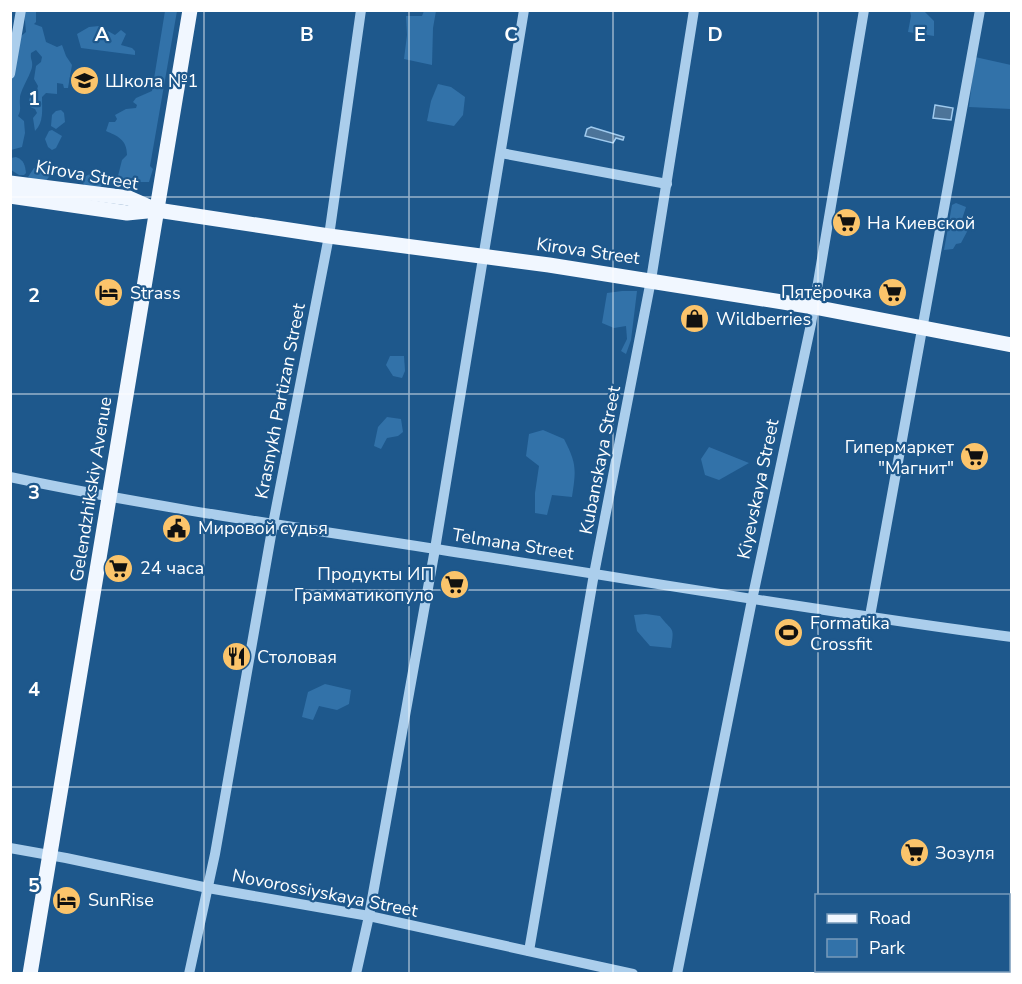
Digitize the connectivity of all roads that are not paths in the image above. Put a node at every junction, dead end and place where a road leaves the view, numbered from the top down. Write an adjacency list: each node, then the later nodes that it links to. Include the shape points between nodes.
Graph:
1 (21, 10): 8 (street)
2 (190, 10): 13 (main road, Gelendzhikskiy Avenue)
3 (361, 10): 14 (street, Krasnykh Partizan Street)
4 (524, 10): 9 (street)
5 (694, 10): 11 (street, Kubanskaya Street)
6 (864, 10): 17 (street, Kiyevskaya Street)
7 (980, 10): 18 (street)
8 (10, 74)
9 (501, 153): 11 (street); 15 (street)
10 (10, 183): 13 (main road, Kirova Street, via 129,198)
11 (666, 184): 16 (street, Kubanskaya Street)
12 (10, 196): 13 (main road, Kirova Street, via 127,213)
13 (157, 210): 14 (main road, Kirova Street); 21 (main road, Gelendzhikskiy Avenue)
14 (329, 236): 15 (main road, Kirova Street); 22 (street, Krasnykh Partizan Street)
15 (484, 255): 16 (main road, Kirova Street); 23 (street)
16 (651, 280): 17 (main road, Kirova Street); 24 (street, Kubanskaya Street)
17 (814, 307): 18 (main road, Kirova Street); 25 (street, Kiyevskaya Street)
18 (920, 328): 19 (main road, Kirova Street); 26 (street)
19 (1011, 345)
20 (10, 477): 21 (street, Telmana Street)
21 (110, 497): 22 (street, Telmana Street); 29 (main road, Gelendzhikskiy Avenue)
22 (273, 524): 23 (street, Telmana Street); 30 (street, Krasnykh Partizan Street)
23 (435, 549): 24 (street, Telmana Street); 31 (street)
24 (594, 574): 25 (street, Telmana Street); 32 (street, Kubanskaya Street)
25 (752, 600): 26 (street, Telmana Street); 37 (street, Kiyevskaya Street)
26 (870, 616): 27 (street, Telmana Street)
27 (1011, 637)
28 (10, 848): 29 (street, Novorossiyskaya Street)
29 (50, 855): 30 (street, Novorossiyskaya Street); 33 (main road, Gelendzhikskiy Avenue)
30 (208, 888): 31 (street, Novorossiyskaya Street); 34 (street, Krasnykh Partizan Street)
31 (369, 916): 32 (street, Novorossiyskaya Street); 35 (street)
32 (529, 951): 36 (street, Novorossiyskaya Street)
33 (30, 974)
34 (189, 974)
35 (356, 974)
36 (633, 974)
37 (676, 974)

